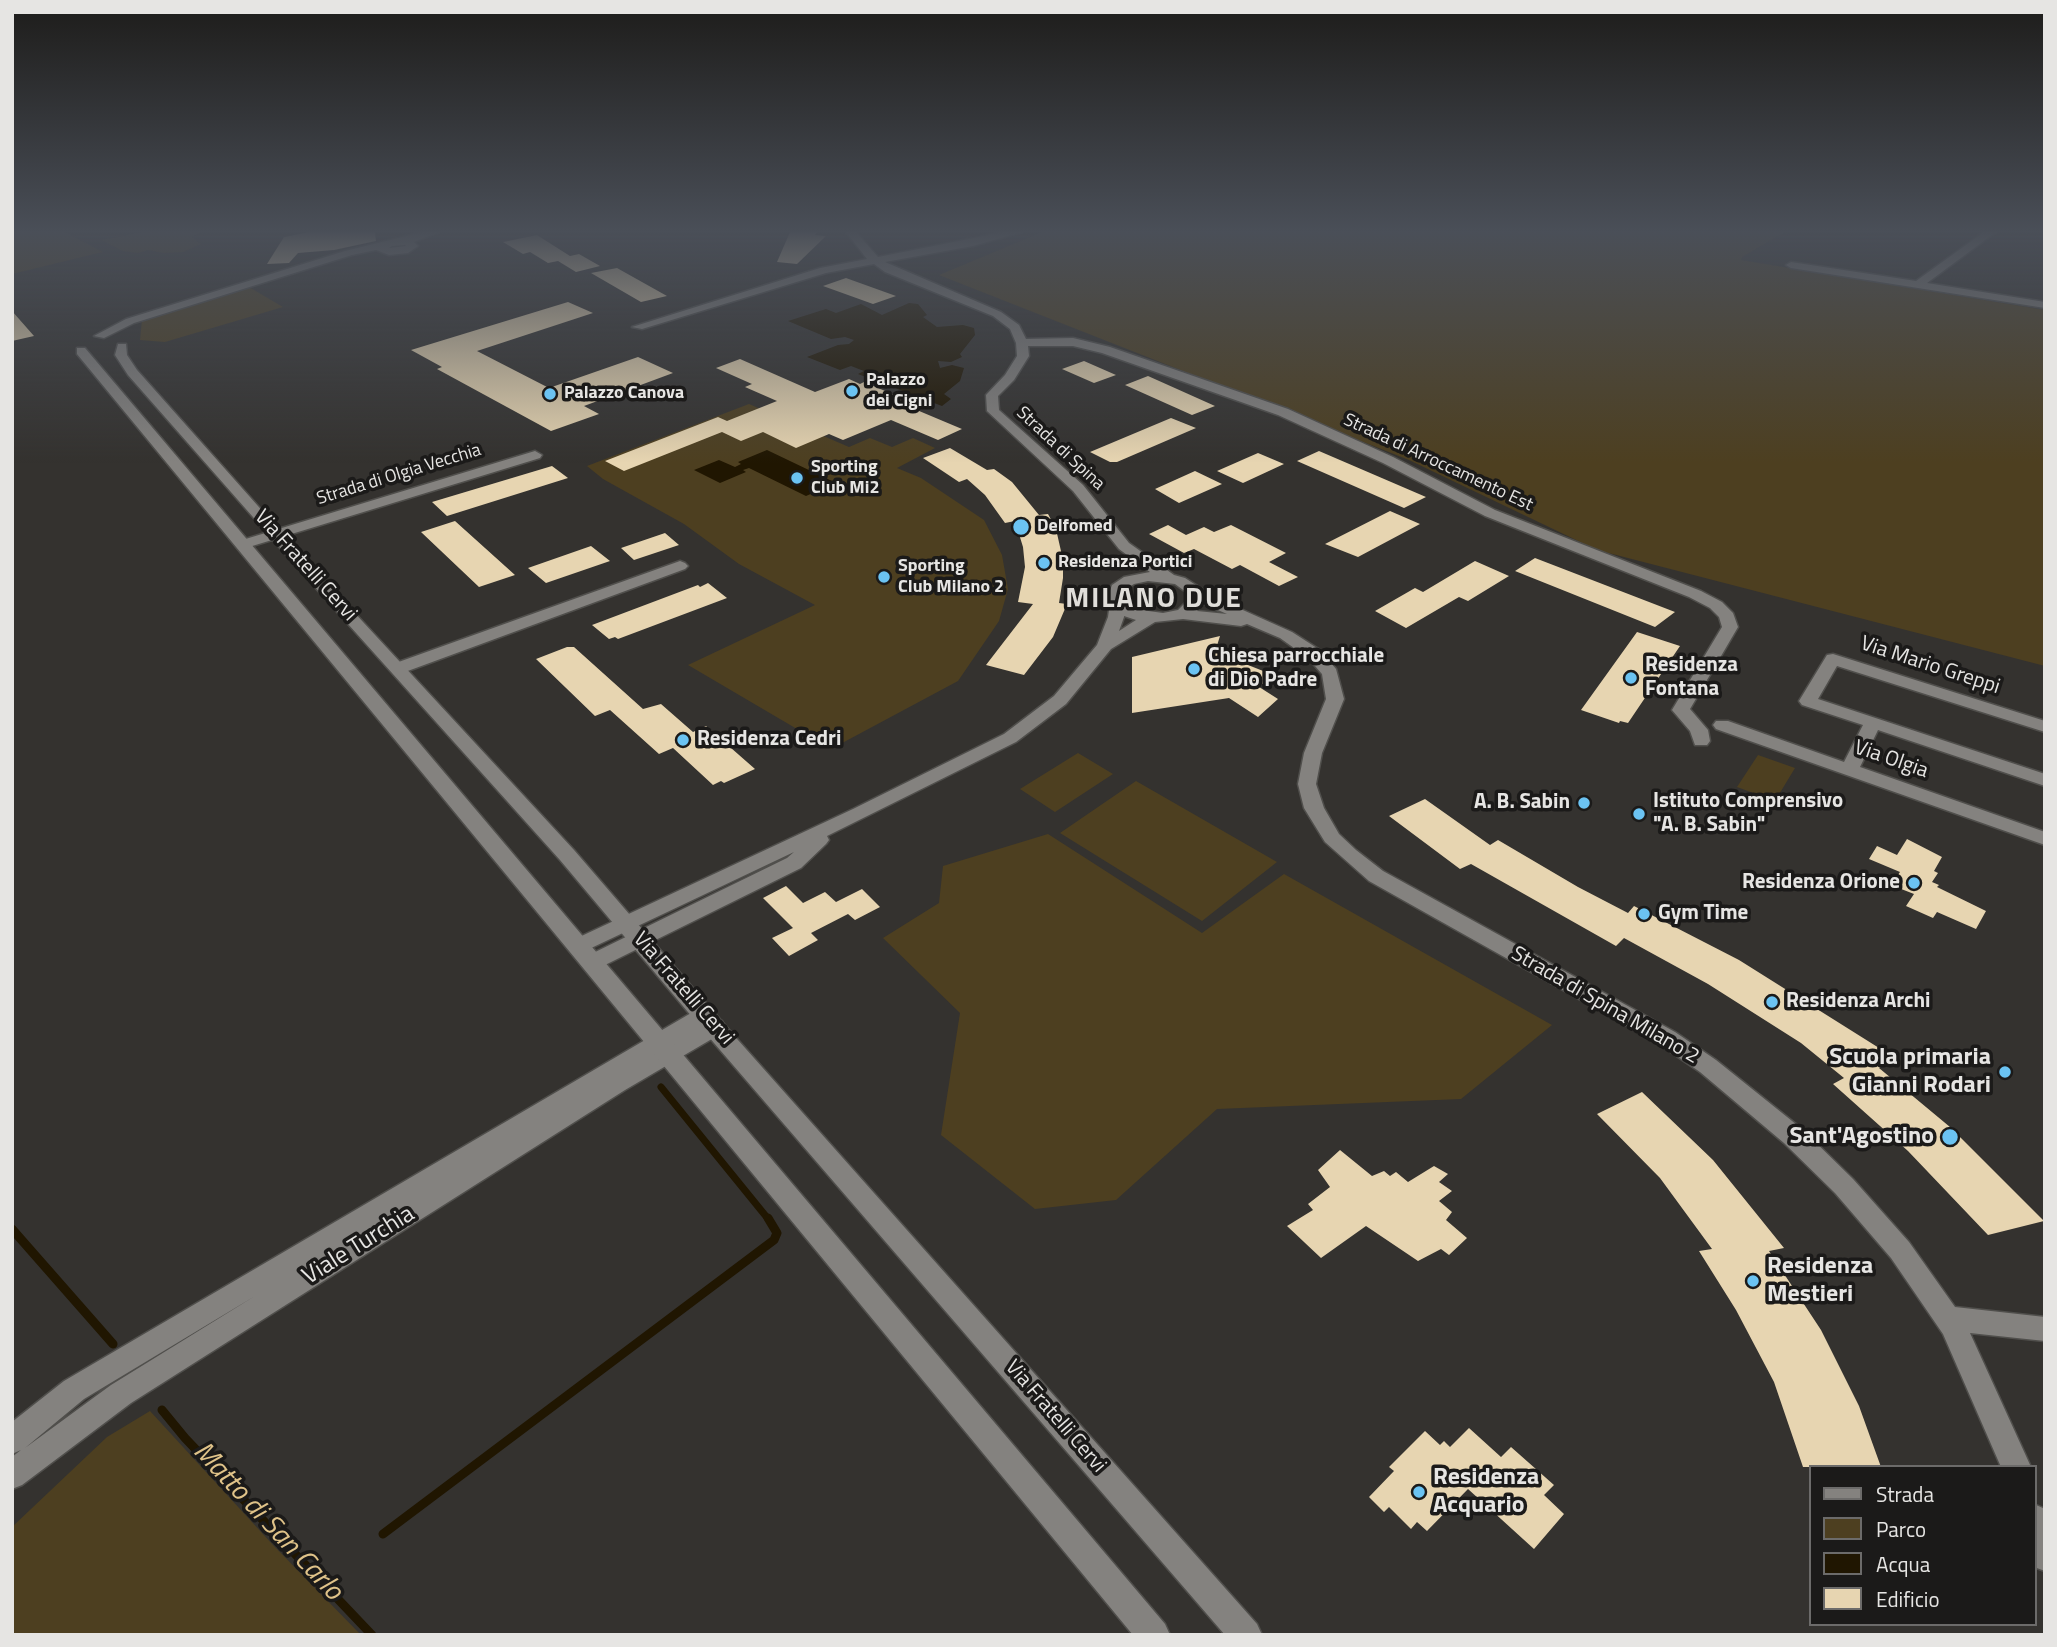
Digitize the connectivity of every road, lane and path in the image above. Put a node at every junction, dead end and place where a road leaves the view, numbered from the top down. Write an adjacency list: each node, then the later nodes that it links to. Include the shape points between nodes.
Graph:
1 (170, 309): 4 (street)
2 (694, 309): 5 (street)
3 (985, 309): 7 (street, via 1015,327)
4 (134, 320): 6 (street); 8 (street, via 123,330)
5 (638, 327)
6 (100, 336): 8 (street); 9 (street, via 80,344)
7 (1022, 343): 14 (street, Strada di Spina, via 1020,363 992,395 993,411 1078,488); 28 (street, Strada di Arroccamento Est, via 1073,342 1106,350 1283,412 1490,513 1716,605 1730,627 1681,710 1699,730)
8 (119, 344): 12 (street, Via Fratelli Cervi, via 132,372)
9 (81, 351): 10 (street); 13 (street, Via Fratelli Cervi)
10 (97, 352)
11 (535, 455): 12 (street, Strada di Olgia Vecchia)
12 (274, 533): 13 (street); 24 (street, Via Fratelli Cervi)
13 (241, 542): 33 (street, Via Fratelli Cervi)
14 (1124, 546): 16 (street, Strada di Spina Milano 2); 17 (street)
15 (681, 566): 24 (street)
16 (1169, 578): 17 (street, via 1138,577); 18 (street, Strada di Spina Milano 2)
17 (1122, 584): 19 (street, via 1115,593)
18 (1194, 592): 20 (street, via 1196,600); 22 (street, Strada di Spina Milano 2)
19 (1118, 604): 21 (street, Strada di Spina Milano 2, via 1128,612); 23 (street)
20 (1183, 614): 21 (street, Strada di Spina Milano 2); 22 (street, Strada di Spina Milano 2)
21 (1152, 618): 23 (street)
22 (1256, 623): 36 (street, Strada di Spina Milano 2, via 1304,646 1334,682 1335,699 1313,753 1307,784 1321,822 1349,855 1386,881 1638,1020 1708,1066 1793,1136 1843,1186 1900,1251)
23 (1105, 646): 32 (street, via 1060,699 1010,738)
24 (399, 668): 32 (street, Via Fratelli Cervi)
25 (1873, 722): 27 (street, Via Mario Greppi, via 1808,701 1833,659); 29 (street); 30 (street, Via Mario Greppi)
26 (1722, 725): 29 (street, Via Olgia)
27 (2045, 727)
28 (1701, 741)
29 (1850, 769): 31 (street, Via Olgia)
30 (2045, 780)
31 (2043, 835)
32 (633, 931): 33 (street); 34 (street, Via Fratelli Cervi)
33 (587, 954): 35 (street, Via Fratelli Cervi)
34 (708, 1021): 35 (street, Viale Turchia); 44 (street, Via Fratelli Cervi)
35 (664, 1046): 38 (street, Viale Turchia, via 74,1390); 40 (street, Viale Turchia, via 99,1408); 43 (street, Via Fratelli Cervi)
36 (1947, 1318): 37 (street); 39 (street, Strada di Spina Milano 2)
37 (2045, 1329)
38 (12, 1440)
39 (2014, 1465)
40 (12, 1475)
41 (2036, 1526): 42 (street)
42 (2045, 1556)
43 (1154, 1635)
44 (1246, 1635)

